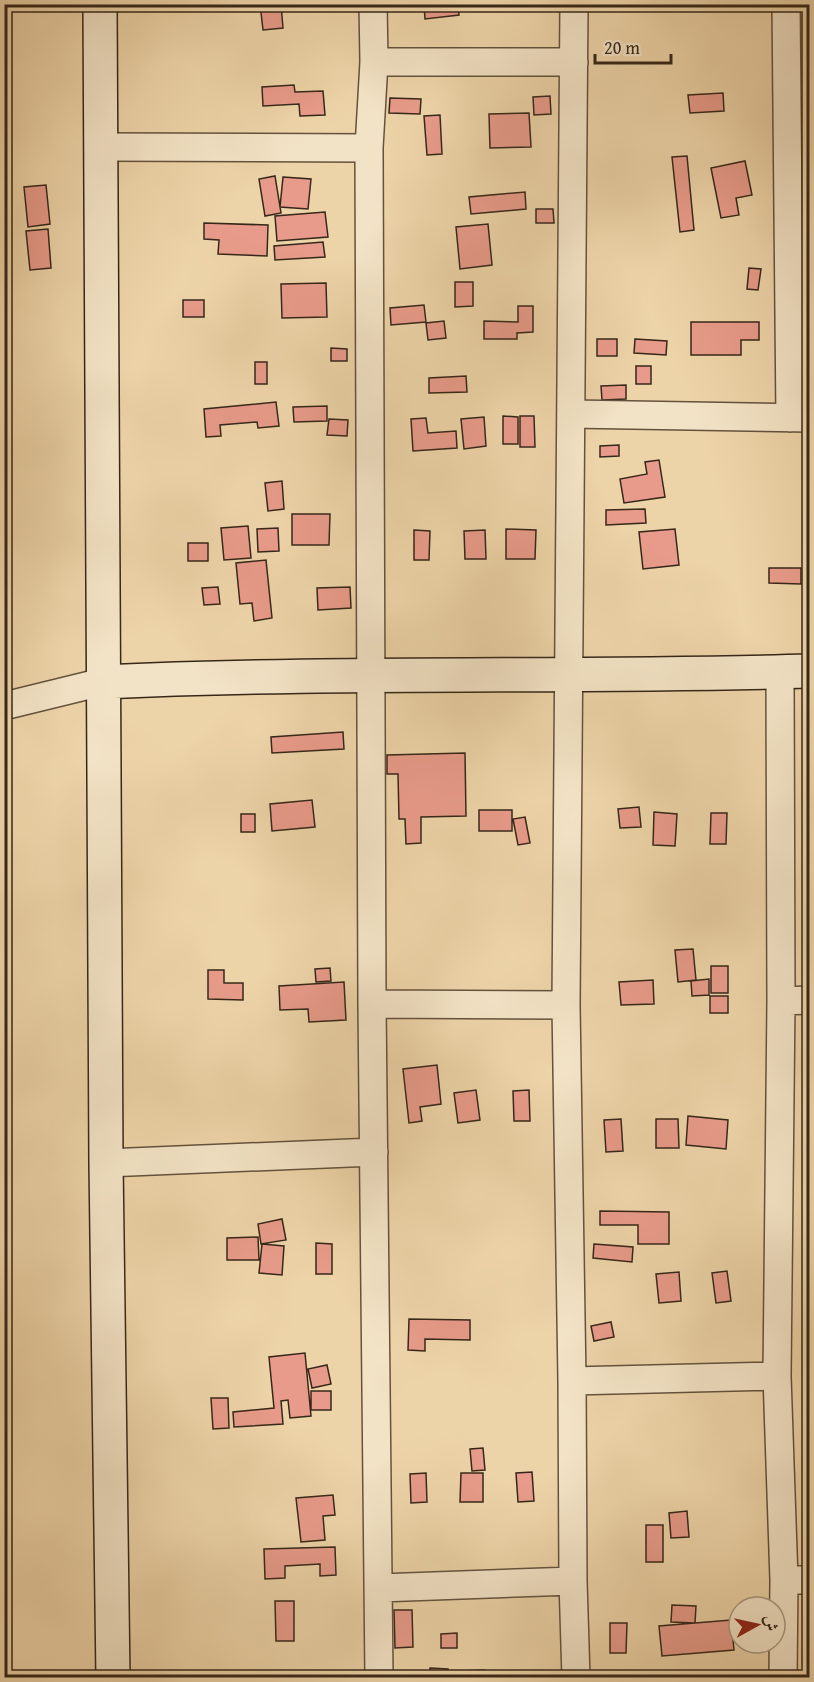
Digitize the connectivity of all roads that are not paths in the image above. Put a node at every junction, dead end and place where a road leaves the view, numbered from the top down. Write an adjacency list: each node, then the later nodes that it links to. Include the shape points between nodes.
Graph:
1 (100, 4): 7 (street)
2 (373, 4): 5 (street)
3 (574, 4): 6 (street)
4 (786, 4): 10 (street)
5 (374, 62): 6 (street); 8 (street)
6 (574, 62): 9 (street)
7 (102, 147): 8 (street); 14 (street)
8 (369, 148): 13 (street)
9 (572, 414): 10 (street); 12 (street)
10 (800, 418)
11 (795, 672): 12 (street); 17 (street)
12 (569, 675): 13 (street); 19 (street)
13 (369, 676): 14 (street); 18 (street)
14 (102, 682): 15 (street); 21 (street)
15 (4, 706)
16 (810, 1000): 17 (street)
17 (781, 1001): 22 (street)
18 (372, 1004): 19 (street); 20 (street)
19 (566, 1005): 23 (street)
20 (374, 1152): 21 (street); 26 (street)
21 (106, 1163): 27 (street)
22 (777, 1376): 23 (street); 24 (street)
23 (572, 1381): 25 (street)
24 (797, 1580): 30 (street)
25 (573, 1581): 26 (street); 29 (street)
26 (379, 1588): 28 (street)
27 (113, 1677)
28 (379, 1677)
29 (576, 1677)
30 (783, 1677)

